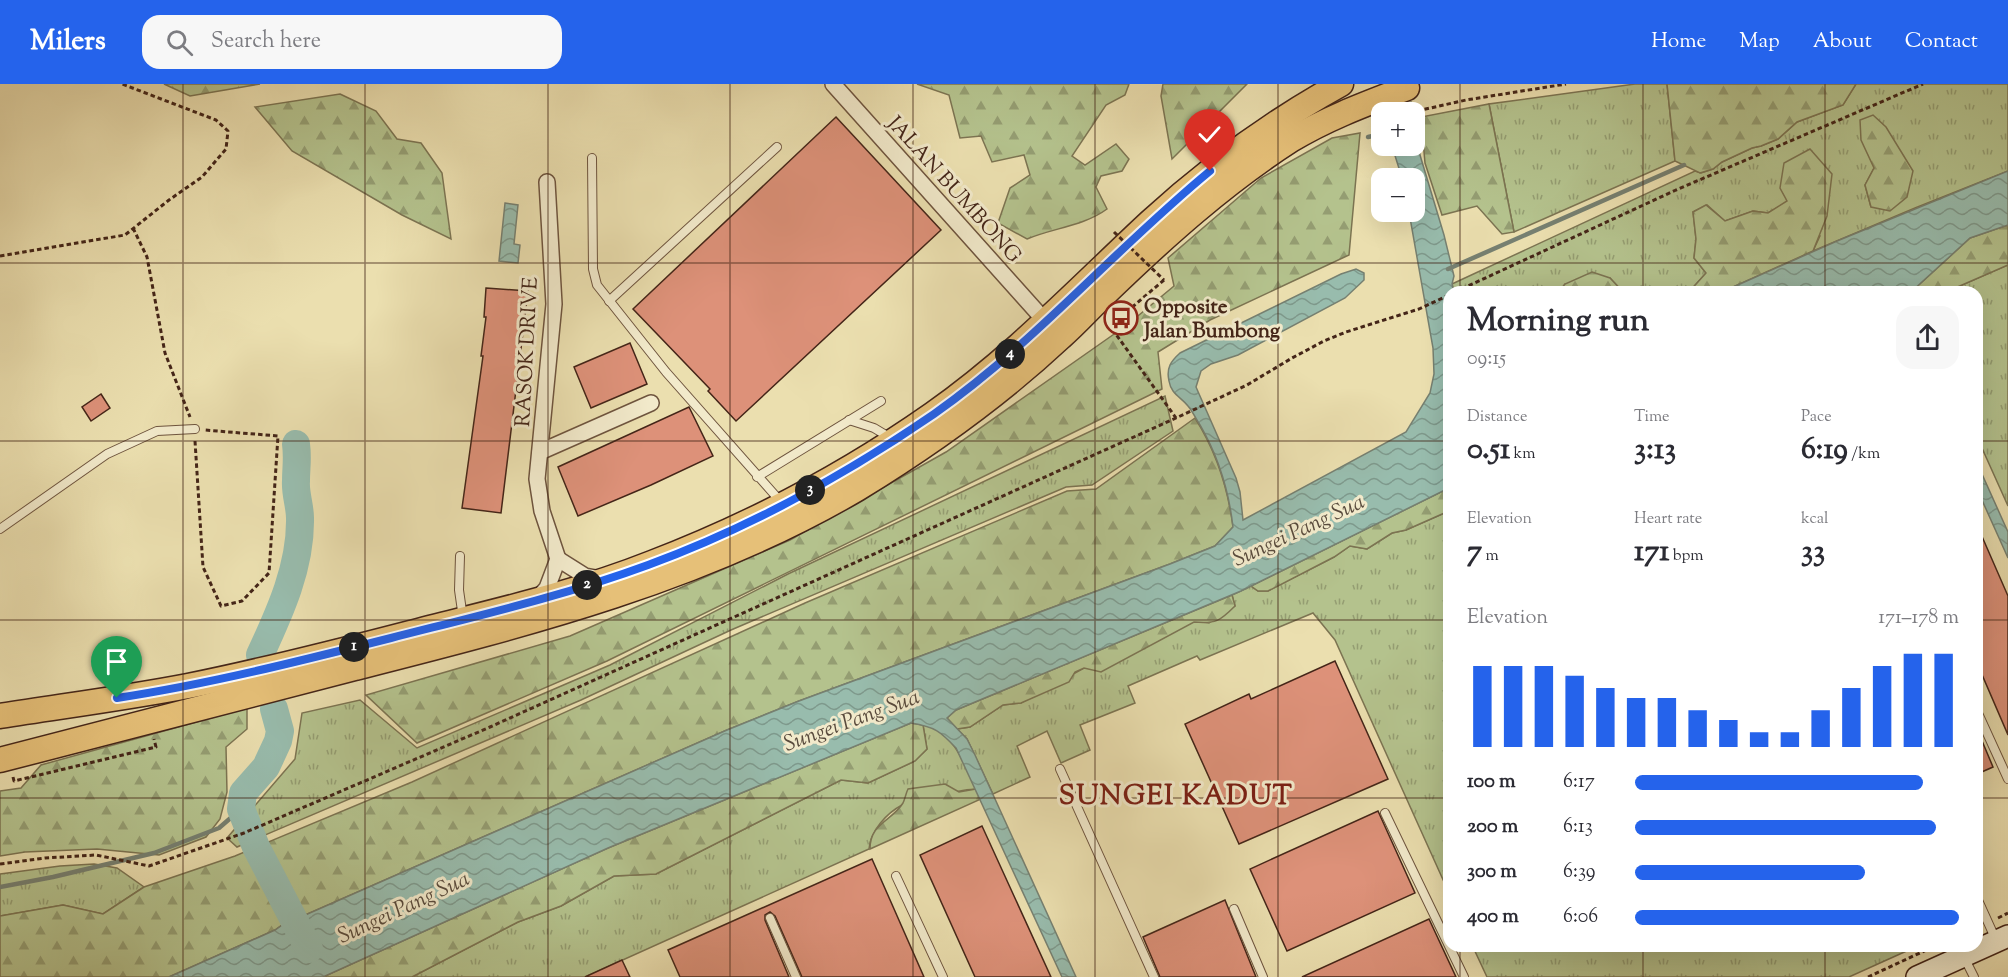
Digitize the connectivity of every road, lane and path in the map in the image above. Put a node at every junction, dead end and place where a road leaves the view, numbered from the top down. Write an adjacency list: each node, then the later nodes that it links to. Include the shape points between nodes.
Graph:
1 (122, 84): 11 (path, via 216,120 228,131 226,148 202,177)
2 (833, 84): 17 (street, JALAN BUMBONG)
3 (1341, 84): 17 (main road, via 1274,124 1210,171)
4 (1566, 84): 7 (path)
5 (1923, 84): 14 (path, via 1676,190)
6 (1407, 88): 34 (main road, via 1338,115 1292,140 1224,188 991,397 902,460 794,523 700,565 609,599)
7 (1425, 109)
8 (777, 147): 16 (lane)
9 (592, 158): 16 (lane, via 593,269 597,285)
10 (547, 182): 24 (street, RASOK DRIVE, via 554,304)
11 (134, 228): 13 (path, via 125,235); 22 (path, via 147,257 165,352)
12 (1114, 232): 20 (path, bridge, via 1164,280 1110,326)
13 (0, 256)
14 (1468, 286)
15 (1443, 298): 20 (path, via 1324,341 1247,385)
16 (609, 301): 25 (lane)
17 (1046, 322): 23 (main road, via 977,381)
18 (881, 401): 21 (lane)
19 (651, 403): 24 (street, RASOK DRIVE)
20 (1176, 418): 40 (path, via 490,727 244,833 149,866 96,855)
21 (849, 420): 23 (lane); 25 (lane)
22 (195, 429): 22 (path, via 203,567 221,606 242,601 269,573 278,436); 27 (lane, via 157,431 106,454)
23 (894, 440): 26 (main road)
24 (540, 452): 29 (street, RASOK DRIVE, via 537,489)
25 (757, 477): 26 (lane)
26 (783, 505): 30 (main road, via 678,553)
27 (0, 529)
28 (460, 556): 32 (lane)
29 (558, 559): 30 (street, via 585,576); 31 (street, via 547,588)
30 (605, 580): 31 (main road)
31 (535, 601): 32 (main road)
32 (463, 620): 33 (main road, via 189,686)
33 (0, 716)
34 (149, 720): 36 (main road); 36 (path, via 156,747 14,781)
35 (1983, 724): 38 (lane)
36 (4, 759)
37 (1060, 769): 54 (lane)
38 (2008, 779)
39 (1385, 813): 45 (lane)
40 (0, 864)
41 (896, 876): 53 (lane)
42 (1983, 908): 46 (lane)
43 (1234, 909): 55 (lane)
44 (770, 918): 52 (lane)
45 (1443, 933)
46 (2002, 938): 47 (street)
47 (1983, 947)
48 (1452, 952): 56 (lane)
49 (1922, 952): 57 (path)
50 (1972, 952): 51 (street)
51 (1964, 956): 58 (street); 59 (lane)
52 (796, 977)
53 (944, 977)
54 (1154, 977)
55 (1263, 977)
56 (1464, 977)
57 (1868, 977)
58 (1917, 977)
59 (1974, 977)

